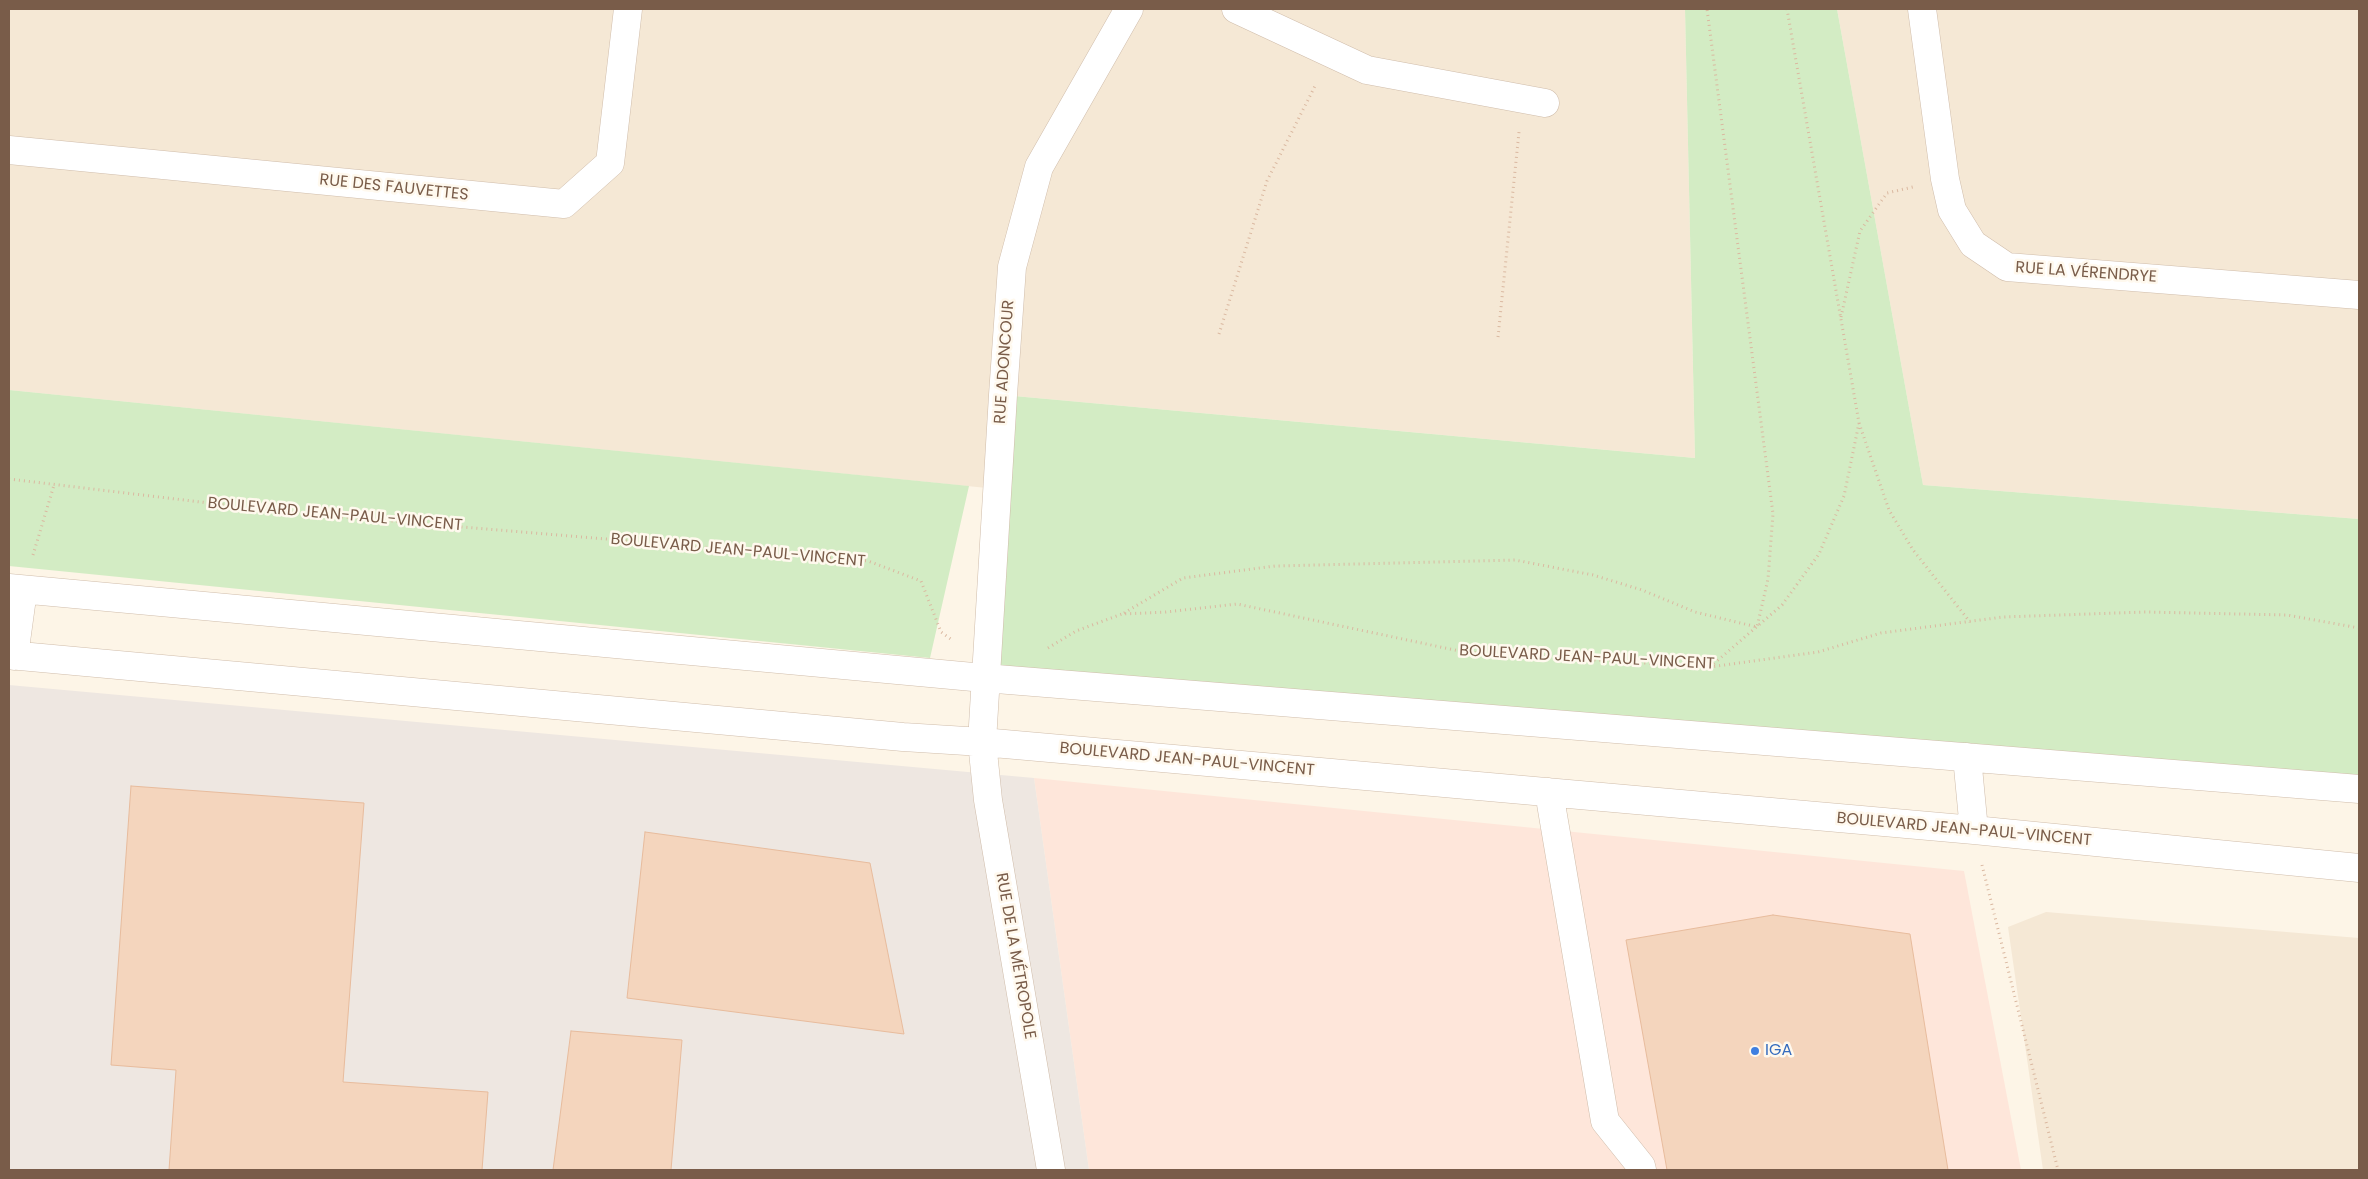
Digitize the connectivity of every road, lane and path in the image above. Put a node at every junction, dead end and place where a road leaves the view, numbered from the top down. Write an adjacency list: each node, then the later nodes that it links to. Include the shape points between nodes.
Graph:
1 (628, 9): 9 (street, RUE DES FAUVETTES, via 610,163 564,204)
2 (1129, 9): 26 (street, RUE ADONCOUR, via 1039,167 1012,267)
3 (1236, 9): 7 (street)
4 (1708, 9): 21 (path, via 1773,514 1768,579)
5 (1787, 9): 12 (path)
6 (1922, 9): 10 (street, RUE LA VÉRENDRYE)
7 (1331, 54): 8 (street, via 1367,70); 13 (path, via 1267,181)
8 (1534, 101): 14 (path)
9 (9, 150)
10 (1945, 179): 11 (street, RUE LA VÉRENDRYE, via 1952,210 1973,244 2007,267); 12 (path, via 1887,193 1860,231)
11 (2359, 295)
12 (1841, 320): 15 (path)
13 (1220, 334)
14 (1498, 337)
15 (1859, 423): 20 (path, via 1889,510 1913,550); 21 (path, via 1844,496 1819,554 1782,605)
16 (9, 479): 17 (path, BOULEVARD JEAN-PAUL-VINCENT)
17 (54, 484): 18 (path); 26 (path, BOULEVARD JEAN-PAUL-VINCENT, via 284,512 868,561 921,581 941,632)
18 (16, 589): 24 (street, BOULEVARD JEAN-PAUL-VINCENT); 26 (street)
19 (1122, 614): 21 (path, via 1183,578 1276,566 1516,560 1593,575 1642,590 1695,612); 23 (path, BOULEVARD JEAN-PAUL-VINCENT, via 1076,631); 25 (path, BOULEVARD JEAN-PAUL-VINCENT, via 1237,604 1464,652)
20 (1970, 622): 22 (path, BOULEVARD JEAN-PAUL-VINCENT, via 2154,612 2287,615); 25 (path, BOULEVARD JEAN-PAUL-VINCENT, via 1881,633 1818,652)
21 (1757, 626): 25 (path)
22 (2359, 628)
23 (1045, 650)
24 (12, 656): 27 (street, BOULEVARD JEAN-PAUL-VINCENT)
25 (1710, 667)
26 (985, 671): 27 (street, RUE ADONCOUR); 28 (street)
27 (982, 742): 30 (street, BOULEVARD JEAN-PAUL-VINCENT); 33 (street, RUE DE LA MÉTROPOLE, via 988,800)
28 (1967, 757): 29 (street); 31 (street)
29 (2359, 789)
30 (1549, 792): 31 (street, BOULEVARD JEAN-PAUL-VINCENT); 34 (street, via 1605,1121)
31 (1974, 830): 32 (street, BOULEVARD JEAN-PAUL-VINCENT); 35 (path)
32 (2359, 868)
33 (1051, 1170)
34 (1642, 1170)
35 (2058, 1170)

